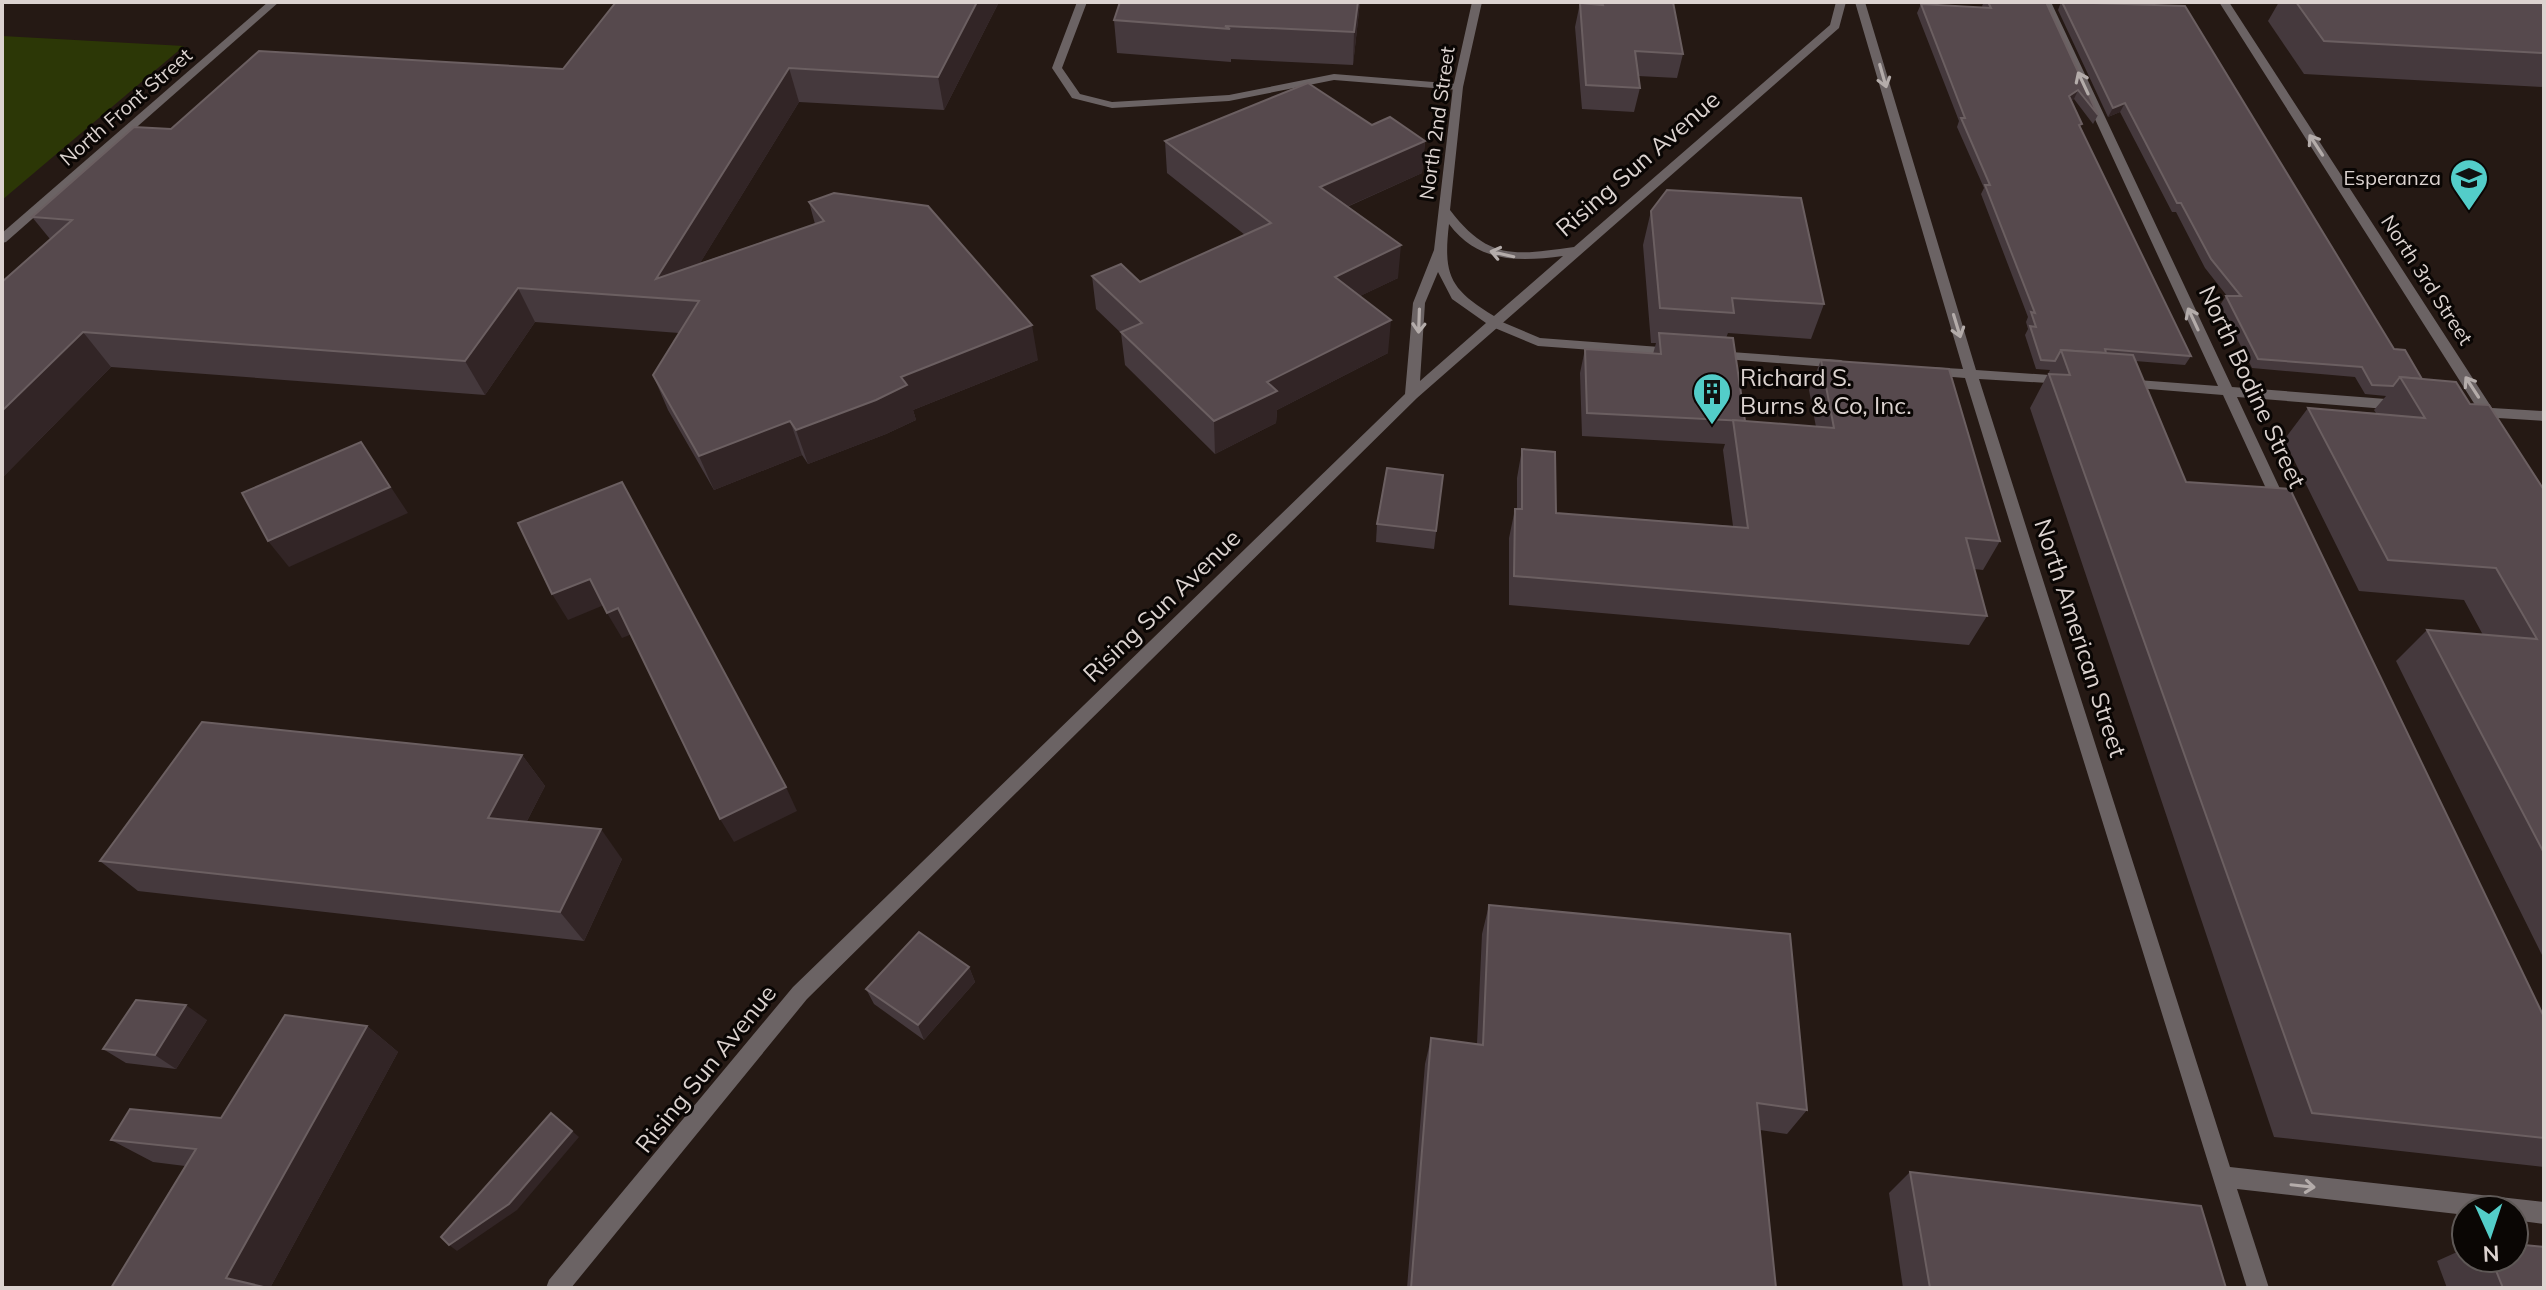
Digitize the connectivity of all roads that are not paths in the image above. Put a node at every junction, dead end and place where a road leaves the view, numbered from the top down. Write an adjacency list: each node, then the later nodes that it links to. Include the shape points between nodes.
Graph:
1 (274, 2): 10 (street, North Front Street)
2 (1082, 2): 8 (street, via 1057,68 1076,96 1112,105 1229,98 1334,77)
3 (1477, 2): 8 (street, North 2nd Street)
4 (1841, 2): 12 (street, Rising Sun Avenue, via 1835,26)
5 (1860, 2): 18 (street, North American Street, one-way to 18)
6 (2046, 2): 21 (street, North Bodine Street, one-way to 6)
7 (2224, 2): 25 (street, North 3rd Street, one-way to 7)
8 (1458, 87): 9 (street, North 2nd Street)
9 (1445, 211): 11 (street, North 2nd Street); 12 (street, one-way to 9, via 1525,258 1497,255 1469,242)
10 (2, 239)
11 (1440, 250): 13 (street, North 2nd Street, via 1452,293); 22 (street, North 2nd Street, one-way to 22, via 1419,303)
12 (1575, 251): 13 (street, Rising Sun Avenue)
13 (1495, 323): 14 (street, North 2nd Street, via 1538,342); 22 (street, Rising Sun Avenue)
14 (1683, 352)
15 (1698, 353): 16 (street)
16 (1854, 365)
17 (1914, 370): 18 (street)
18 (1971, 374): 19 (street); 29 (street, North American Street)
19 (2080, 381)
20 (2110, 383): 21 (street)
21 (2225, 390): 23 (street); 28 (street, North Bodine Street)
22 (1412, 395): 31 (street, Rising Sun Avenue, via 800,993)
23 (2407, 406)
24 (2454, 410): 25 (street)
25 (2488, 413): 26 (street); 27 (street, North 3rd Street)
26 (2544, 416)
27 (2501, 433)
28 (2287, 518)
29 (2225, 1177): 30 (street, one-way to 30); 32 (street, North American Street)
30 (2544, 1213)
31 (557, 1288)
32 (2258, 1288)

